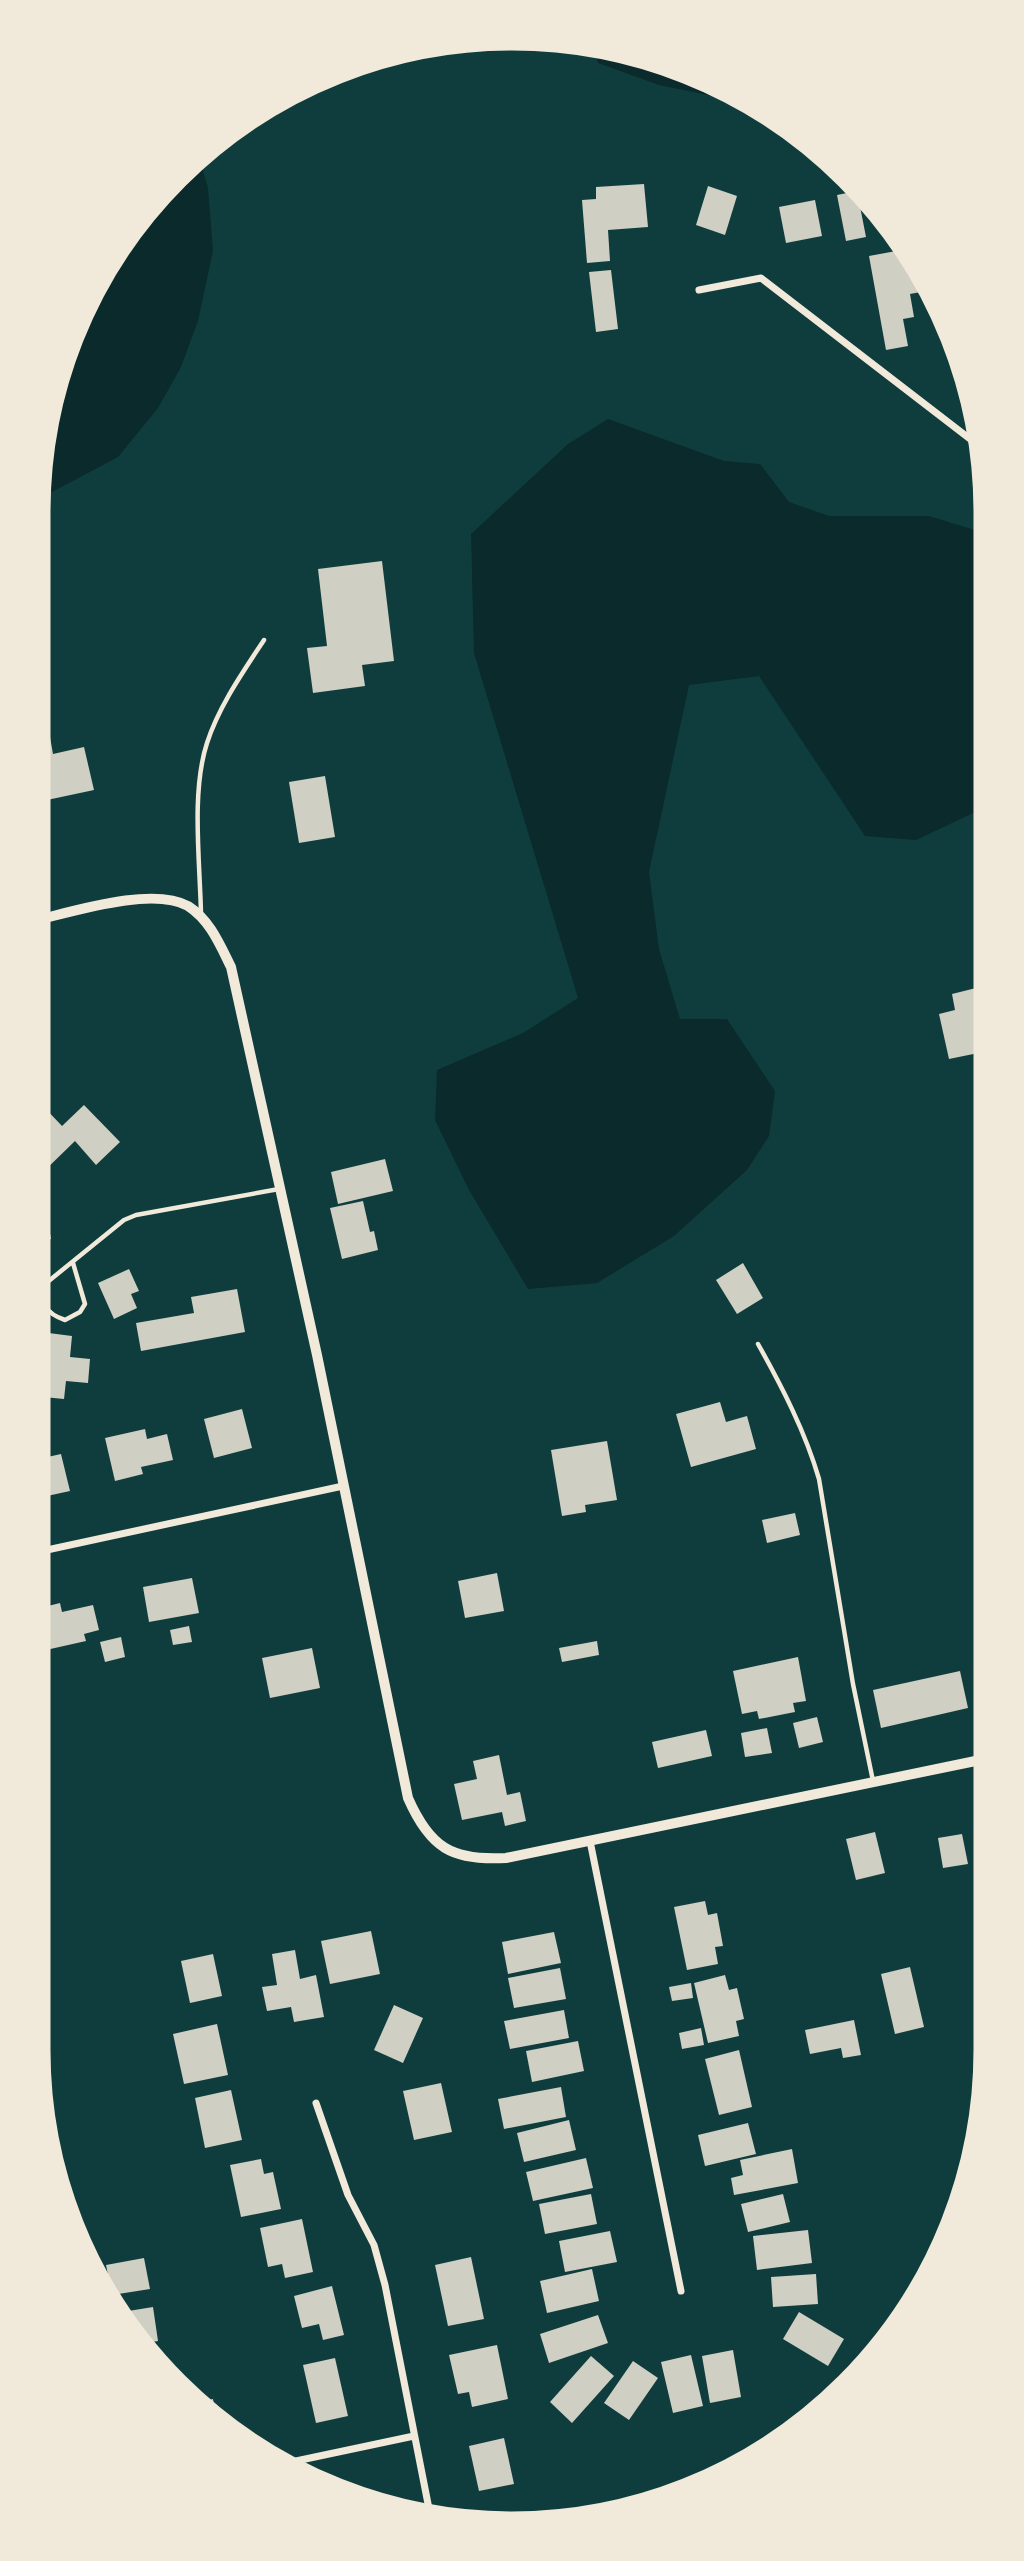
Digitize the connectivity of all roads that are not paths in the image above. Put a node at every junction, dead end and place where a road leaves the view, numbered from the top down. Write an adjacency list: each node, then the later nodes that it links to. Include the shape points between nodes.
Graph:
1 (699, 290): 2 (street, via 765,280)
2 (973, 441)
3 (264, 640): 5 (lane, via 232,688 207,743 198,788)
4 (46, 918): 5 (street, via 152,898 187,906)
5 (201, 918): 6 (street, via 211,927 231,967)
6 (280, 1189): 7 (lane, via 136,1215 88,1247); 11 (street)
7 (73, 1263): 8 (lane); 9 (lane, via 85,1304 65,1320)
8 (46, 1284)
9 (46, 1308)
10 (758, 1344): 14 (lane, via 789,1404 818,1479)
11 (343, 1486): 12 (street); 15 (street, via 408,1798 419,1824 452,1852 479,1860)
12 (46, 1550)
13 (978, 1760): 14 (street)
14 (873, 1782): 15 (street)
15 (590, 1841): 17 (street)
16 (316, 2103): 18 (street, via 348,2194 374,2245)
17 (681, 2291)
18 (414, 2436): 19 (street); 20 (street)
19 (296, 2462)
20 (429, 2508)

